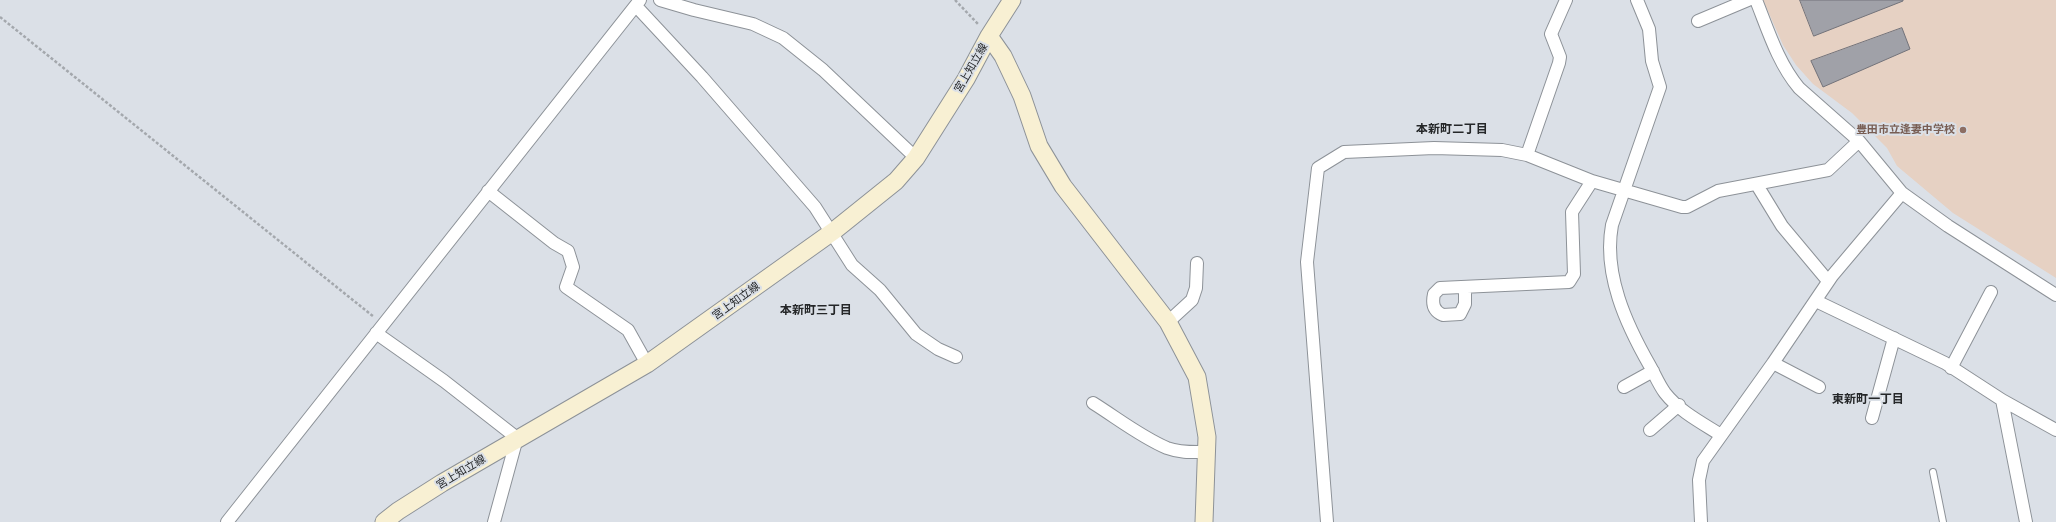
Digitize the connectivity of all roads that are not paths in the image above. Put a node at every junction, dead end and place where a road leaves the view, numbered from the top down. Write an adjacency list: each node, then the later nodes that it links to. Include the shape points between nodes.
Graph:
1 (660, 0): 12 (street, via 753,24 783,38 822,70)
2 (1012, 0): 9 (main road, 宮上知立線)
3 (1566, 0): 11 (street, via 1551,34 1560,57 1559,63)
4 (1637, 0): 15 (street, via 1649,30 1652,61 1660,87)
5 (1748, 0): 8 (street)
6 (1756, 0): 10 (street, via 1791,78)
7 (638, 3): 16 (street); 18 (street, via 815,207)
8 (1698, 21)
9 (989, 36): 12 (main road, 宮上知立線, via 966,79); 25 (main road, via 1003,56 1022,96 1039,146 1063,186)
10 (1859, 141): 14 (street, via 1828,170); 17 (street)
11 (1527, 155): 13 (street); 49 (street, via 1502,150 1434,148 1344,152 1318,168 1307,262)
12 (916, 158): 18 (main road, 宮上知立線, via 896,181)
13 (1592, 181): 15 (street); 21 (street, via 1572,212 1574,274 1569,282)
14 (1757, 185): 15 (street, via 1718,192 1687,207); 20 (street, via 1782,226)
15 (1625, 190): 32 (street, via 1612,225 1609,244 1614,283 1626,319)
16 (488, 192): 26 (street); 30 (street, via 568,251 573,267 566,288 628,330)
17 (1902, 193): 20 (street); 23 (street, via 1948,226)
18 (831, 232): 28 (street, via 852,265 880,290 916,334 938,349); 30 (main road, 宮上知立線)
19 (1197, 263): 25 (street, via 1196,288 1192,300)
20 (1828, 281): 24 (street)
21 (1465, 287)
22 (1991, 292): 31 (street)
23 (2056, 295)
24 (1816, 301): 27 (street); 29 (street)
25 (1168, 322): 43 (main road, via 1197,377 1204,413)
26 (380, 329): 42 (street); 46 (street)
27 (1894, 338): 31 (street); 38 (street)
28 (956, 357)
29 (1773, 363): 33 (street); 41 (street)
30 (646, 364): 42 (main road, 宮上知立線)
31 (1951, 368): 35 (street)
32 (1653, 371): 34 (street); 37 (street, via 1665,393)
33 (1819, 386)
34 (1624, 387)
35 (2002, 400): 40 (street); 52 (street)
36 (1093, 402): 43 (street, via 1168,448 1187,452)
37 (1679, 405): 39 (street); 41 (street)
38 (1872, 418)
39 (1650, 430)
40 (2056, 430)
41 (1721, 435): 50 (street, via 1700,468)
42 (516, 438): 47 (main road, 宮上知立線); 48 (street)
43 (1207, 452): 45 (main road)
44 (1933, 472): 51 (lane)
45 (1202, 519)
46 (227, 522)
47 (384, 522)
48 (494, 522)
49 (1327, 522)
50 (1701, 522)
51 (1943, 522)
52 (2026, 522)

